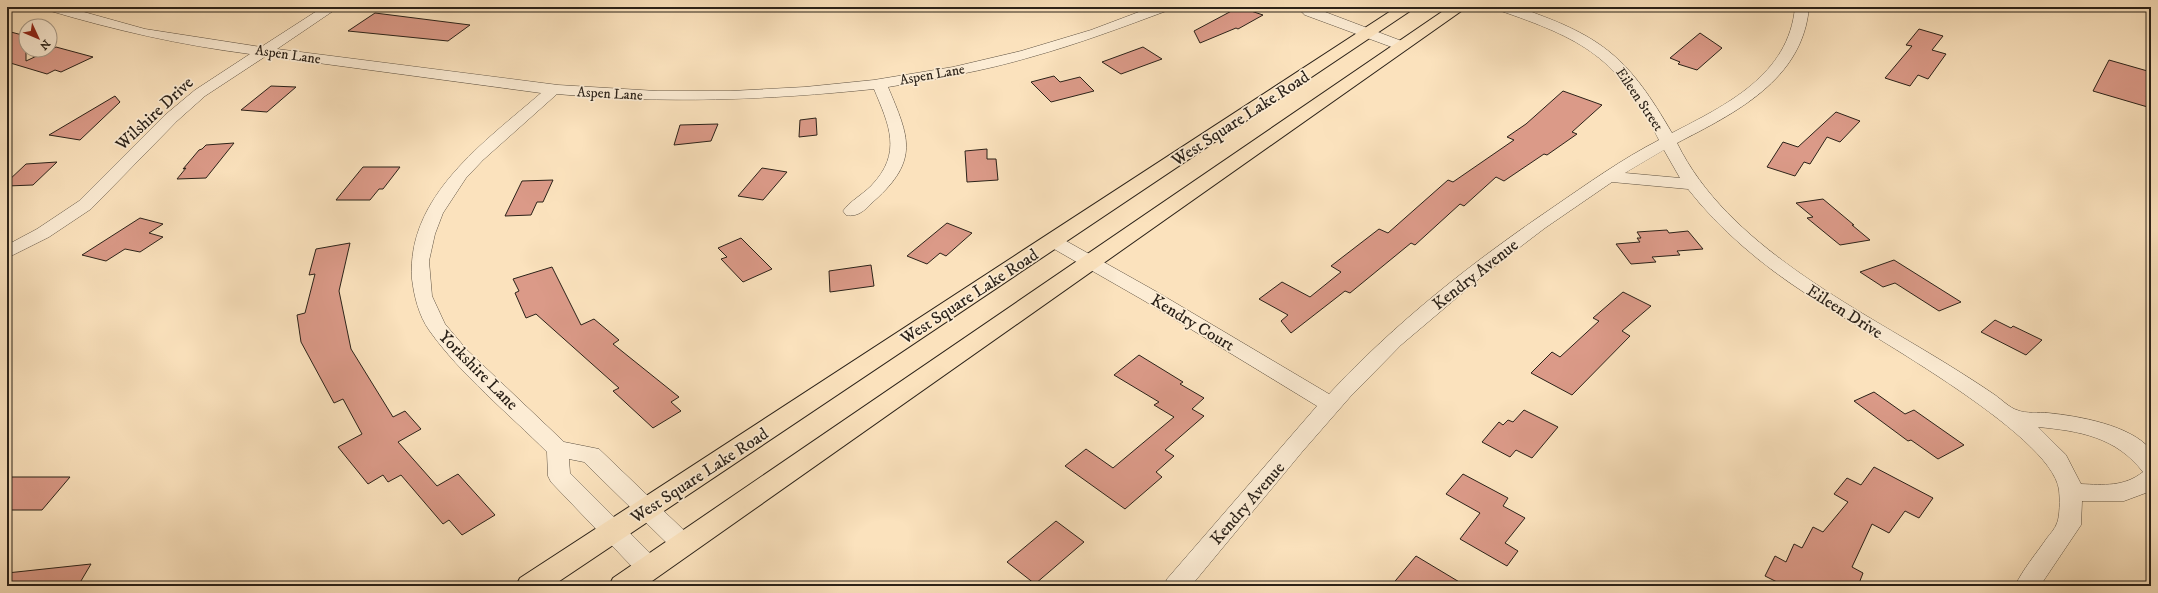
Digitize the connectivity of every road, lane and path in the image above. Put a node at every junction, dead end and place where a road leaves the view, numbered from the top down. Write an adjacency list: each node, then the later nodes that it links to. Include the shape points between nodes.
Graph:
1 (52, 7): 12 (street, Aspen Lane, via 142,32)
2 (332, 7): 12 (street, Wilshire Drive)
3 (1164, 7): 13 (street, Aspen Lane, via 1055,46 957,70)
4 (1304, 7): 10 (street, via 1310,12)
5 (1329, 7): 10 (street)
6 (1408, 7): 10 (highway, West Square Lake Road)
7 (1459, 7): 11 (highway, West Square Lake Road)
8 (1503, 7): 15 (street, Eileen Street, via 1573,34 1607,56 1638,91)
9 (1802, 7): 15 (street, Kendry Avenue, via 1796,40 1770,76 1727,109)
10 (1374, 30): 11 (street); 19 (highway, West Square Lake Road)
11 (1408, 42): 21 (highway, West Square Lake Road)
12 (263, 51): 14 (street, Aspen Lane); 20 (street, Wilshire Drive, via 184,106 85,205 43,233)
13 (879, 83): 14 (street, Aspen Lane, via 782,93 714,96); 18 (street, via 898,132 899,152 894,166 881,186)
14 (553, 90): 24 (street, Yorkshire Lane, via 460,175 434,213 420,261 421,282 427,309 445,339)
15 (1668, 142): 16 (street, Kendry Avenue); 17 (street, Eileen Drive, via 1681,167)
16 (1609, 177): 17 (street); 22 (street, Kendry Avenue, via 1519,239 1444,297 1398,336)
17 (1694, 184): 23 (street, Eileen Drive, via 1740,232 1789,274)
18 (852, 211)
19 (1053, 241): 21 (street, Kendry Court); 28 (highway, West Square Lake Road)
20 (7, 252)
21 (1091, 262): 22 (street, Kendry Court); 30 (highway, West Square Lake Road)
22 (1331, 405): 34 (street, Kendry Avenue)
23 (2013, 418): 25 (street, via 2065,422 2102,432 2132,447 2144,456); 27 (street, Eileen Drive, via 2058,461 2069,482)
24 (558, 449): 28 (street, via 591,455); 29 (street, via 559,476)
25 (2151, 466)
26 (2151, 478): 27 (street, via 2144,485 2122,492)
27 (2071, 492): 35 (street, Eileen Drive, via 2069,525)
28 (648, 509): 29 (highway, West Square Lake Road); 30 (street)
29 (613, 531): 31 (street); 32 (highway, West Square Lake Road)
30 (683, 544): 31 (highway, West Square Lake Road)
31 (648, 568): 33 (highway, West Square Lake Road)
32 (530, 586)
33 (623, 586)
34 (1176, 586)
35 (2027, 586)

